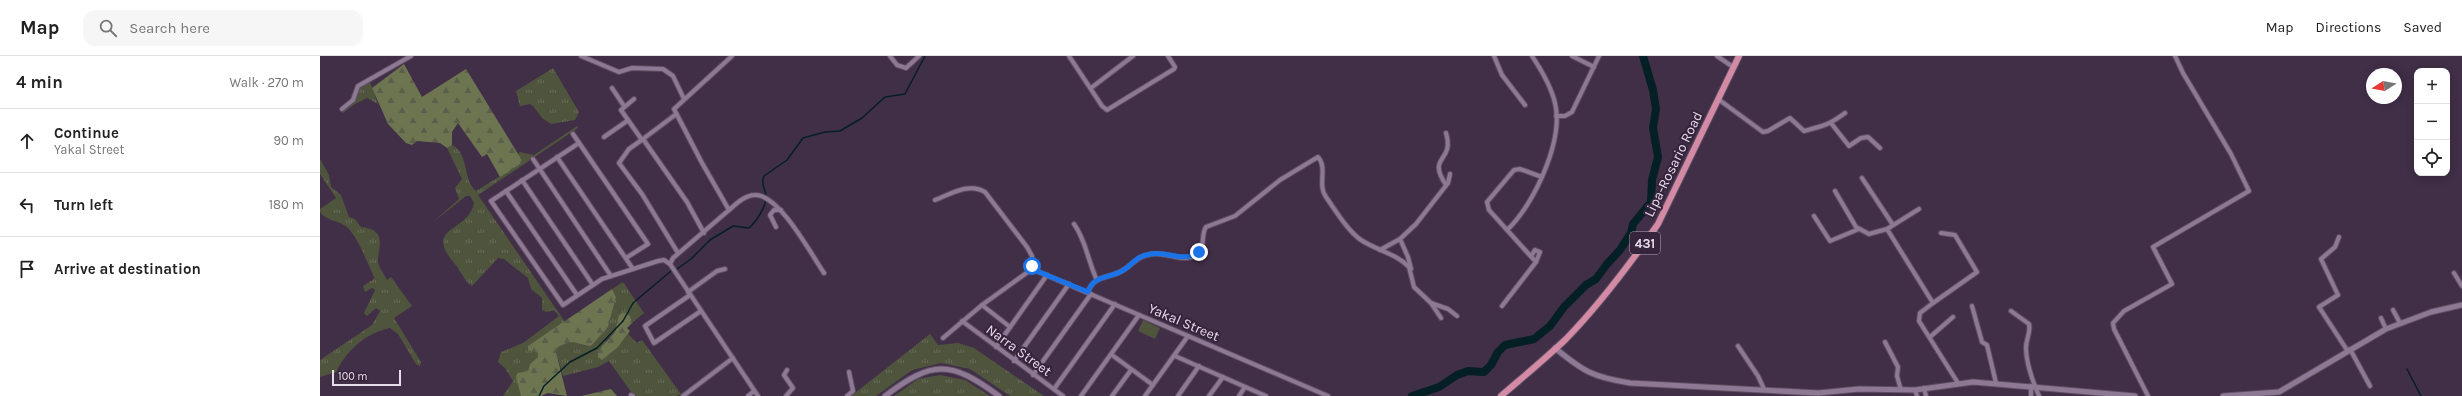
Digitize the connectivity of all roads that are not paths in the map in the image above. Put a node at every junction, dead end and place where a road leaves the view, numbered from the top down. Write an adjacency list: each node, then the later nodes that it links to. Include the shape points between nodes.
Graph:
1 (411, 56): 25 (street, via 358,86 353,100)
2 (581, 56): 21 (street, via 619,72 632,68 663,69 673,76)
3 (732, 56): 21 (street)
4 (890, 56): 5 (street, via 897,65 906,68)
5 (919, 56)
6 (1069, 56): 19 (street)
7 (1133, 56): 19 (street)
8 (1168, 56): 19 (street, via 1174,69 1113,108 1107,110 1102,106)
9 (1494, 56): 23 (street, via 1502,75)
10 (1532, 56): 28 (street, via 1550,87)
11 (1572, 56): 16 (street)
12 (1599, 56): 16 (street)
13 (1717, 56): 17 (street)
14 (1739, 56): 17 (main road, Lipa-Rosario Road / 431)
15 (2175, 56): 158 (street, via 2231,154 2249,191 2153,247 2172,284 2124,311 2113,323)
16 (1594, 66): 28 (street, via 1572,112 1565,116)
17 (1733, 68): 22 (main road, Lipa-Rosario Road / 431)
18 (612, 88): 24 (street)
19 (1091, 88)
20 (634, 99): 24 (street)
21 (684, 99): 27 (street, via 675,107)
22 (1718, 99): 30 (street, via 1763,132 1790,118 1804,131); 108 (main road, Lipa-Rosario Road / 431, via 1658,224 1613,285)
23 (1525, 105)
24 (624, 106): 29 (street, via 621,110)
25 (342, 109)
26 (1845, 113): 30 (street)
27 (675, 115): 34 (street); 49 (street)
28 (1556, 116): 41 (street, via 1554,142)
29 (627, 121): 33 (street); 34 (street)
30 (1831, 123): 36 (street, via 1850,146 1861,138 1868,137)
31 (1446, 133): 44 (street, via 1449,148 1438,169 1439,176)
32 (573, 134): 35 (street)
33 (604, 137)
34 (642, 139): 58 (street, via 687,202); 63 (street, via 629,149 619,163 642,194)
35 (579, 143): 37 (street); 65 (street, via 648,244)
36 (1880, 148)
37 (557, 157): 39 (street); 65 (street)
38 (533, 159): 39 (street)
39 (539, 169): 43 (street); 75 (street)
40 (1450, 174): 44 (street)
41 (1542, 177): 56 (street, via 1518,220); 56 (street, via 1520,169 1514,170 1487,202 1489,210)
42 (1862, 178): 53 (street)
43 (522, 180): 45 (street); 78 (street)
44 (1446, 185): 61 (street, via 1416,224)
45 (506, 190): 82 (street); 82 (street, via 491,201 562,305)
46 (1835, 191): 57 (street)
47 (935, 200): 70 (street, via 969,188 985,192 1027,247 1032,256)
48 (1919, 209): 53 (street)
49 (729, 210): 50 (street, via 748,196 756,194 771,201); 58 (street)
50 (781, 210): 54 (street, via 774,210 770,215); 72 (street)
51 (1814, 216): 57 (street, via 1830,241)
52 (1074, 224): 76 (street, via 1080,232)
53 (1893, 225): 55 (street)
54 (776, 227)
55 (1887, 229): 57 (street, via 1869,234); 84 (street)
56 (1507, 230): 64 (street)
57 (1859, 230)
58 (704, 233): 63 (street)
59 (1941, 233): 84 (street, via 1955,235 1977,272)
60 (2339, 237): 109 (street, via 2334,247 2321,259 2338,295 2319,307)
61 (1400, 238): 62 (street); 71 (street)
62 (1380, 250): 71 (street, via 1406,264); 76 (street, via 1351,230 1322,192 1322,170 1318,157 1280,180 1235,216 1206,227 1201,249 1196,254 1184,258 1149,254 1134,260 1121,272)
63 (678, 253): 67 (street)
64 (1531, 256): 66 (street); 66 (street, via 1535,250 1540,252)
65 (626, 258): 68 (street)
66 (1536, 262): 88 (street)
67 (670, 264): 68 (street, via 664,260); 81 (street)
68 (633, 269): 75 (street)
69 (726, 269): 81 (street, via 717,271)
70 (1032, 269): 74 (street, Yakal Street); 87 (street)
71 (1410, 269): 83 (street, via 1414,287)
72 (824, 273)
73 (2454, 273): 79 (street)
74 (1047, 275): 77 (street, Yakal Street); 100 (street)
75 (611, 276): 78 (street)
76 (1097, 280): 80 (street)
77 (1069, 284): 80 (street, Yakal Street); 113 (street)
78 (593, 285): 82 (street)
79 (2462, 286)
80 (1090, 293): 85 (street, Yakal Street); 118 (street)
81 (689, 294): 91 (street); 91 (street, via 645,326 654,343)
82 (578, 295)
83 (1431, 303): 94 (street, via 1448,309); 96 (street)
84 (1933, 303): 103 (street, via 1918,316)
85 (1116, 304): 93 (street, Yakal Street); 127 (street)
86 (2462, 305): 99 (street)
87 (982, 306): 98 (street); 100 (street)
88 (1502, 306)
89 (1972, 306): 121 (street, via 1982,342 1987,345)
90 (2393, 310): 99 (street)
91 (701, 311): 112 (street)
92 (2011, 311): 123 (street, via 2026,321 2030,327 2026,353)
93 (1139, 315): 102 (street, Yakal Street); 110 (street)
94 (1457, 316)
95 (1953, 317): 103 (street)
96 (1441, 318)
97 (2381, 318): 101 (street)
98 (962, 321): 104 (street); 107 (street, Narra Street)
99 (2400, 323): 101 (street)
100 (1010, 327): 107 (street)
101 (2386, 328): 109 (street)
102 (1188, 336): 111 (street); 150 (street, Yakal Street)
103 (1930, 337): 120 (street)
104 (943, 338)
105 (1885, 342): 129 (street, via 1898,367 1897,376)
106 (1738, 346): 128 (street)
107 (996, 347): 113 (street, Narra Street)
108 (1556, 348): 128 (street, via 1578,368 1602,378 1630,383); 151 (main road, Lipa-Rosario Road / 431)
109 (2349, 349): 124 (street); 159 (street, via 2279,392)
110 (1112, 355): 116 (street); 143 (street)
111 (1176, 356): 114 (street); 122 (street)
112 (733, 358): 132 (street); 135 (street)
113 (1014, 361): 118 (street, Narra Street)
114 (1199, 366): 119 (street); 146 (street)
115 (787, 370): 138 (street, via 784,375 793,388)
116 (1132, 370): 122 (street); 144 (street)
117 (849, 372): 139 (street, via 853,391)
118 (1033, 374): 127 (street, Narra Street)
119 (1223, 378): 125 (street); 147 (street)
120 (1958, 383): 121 (street); 126 (street)
121 (1996, 383): 123 (street)
122 (1153, 385): 145 (street)
123 (2033, 386): 131 (street); 154 (street); 155 (street)
124 (2370, 386)
125 (1245, 387): 148 (street); 149 (street)
126 (1924, 388): 130 (street); 153 (street)
127 (1054, 389): 142 (street, Narra Street)
128 (1764, 389): 129 (street, via 1818,392 1859,389)
129 (1901, 390): 130 (street)
130 (1916, 390): 152 (street)
131 (2077, 390): 133 (street); 156 (street)
132 (754, 391): 136 (street); 137 (street)
133 (2085, 393): 134 (street)
134 (2126, 395): 157 (street)
135 (683, 396)
136 (748, 396)
137 (758, 396)
138 (786, 396)
139 (847, 396)
140 (885, 396): 141 (street, via 912,376 938,369 962,373)
141 (999, 396)
142 (1064, 396)
143 (1081, 396)
144 (1112, 396)
145 (1145, 396)
146 (1178, 396)
147 (1209, 396)
148 (1239, 396)
149 (1266, 396)
150 (1328, 396)
151 (1501, 396)
152 (1917, 396)
153 (1926, 396)
154 (2031, 396)
155 (2039, 396)
156 (2079, 396)
157 (2135, 396)
158 (2148, 396)
159 (2223, 396)

